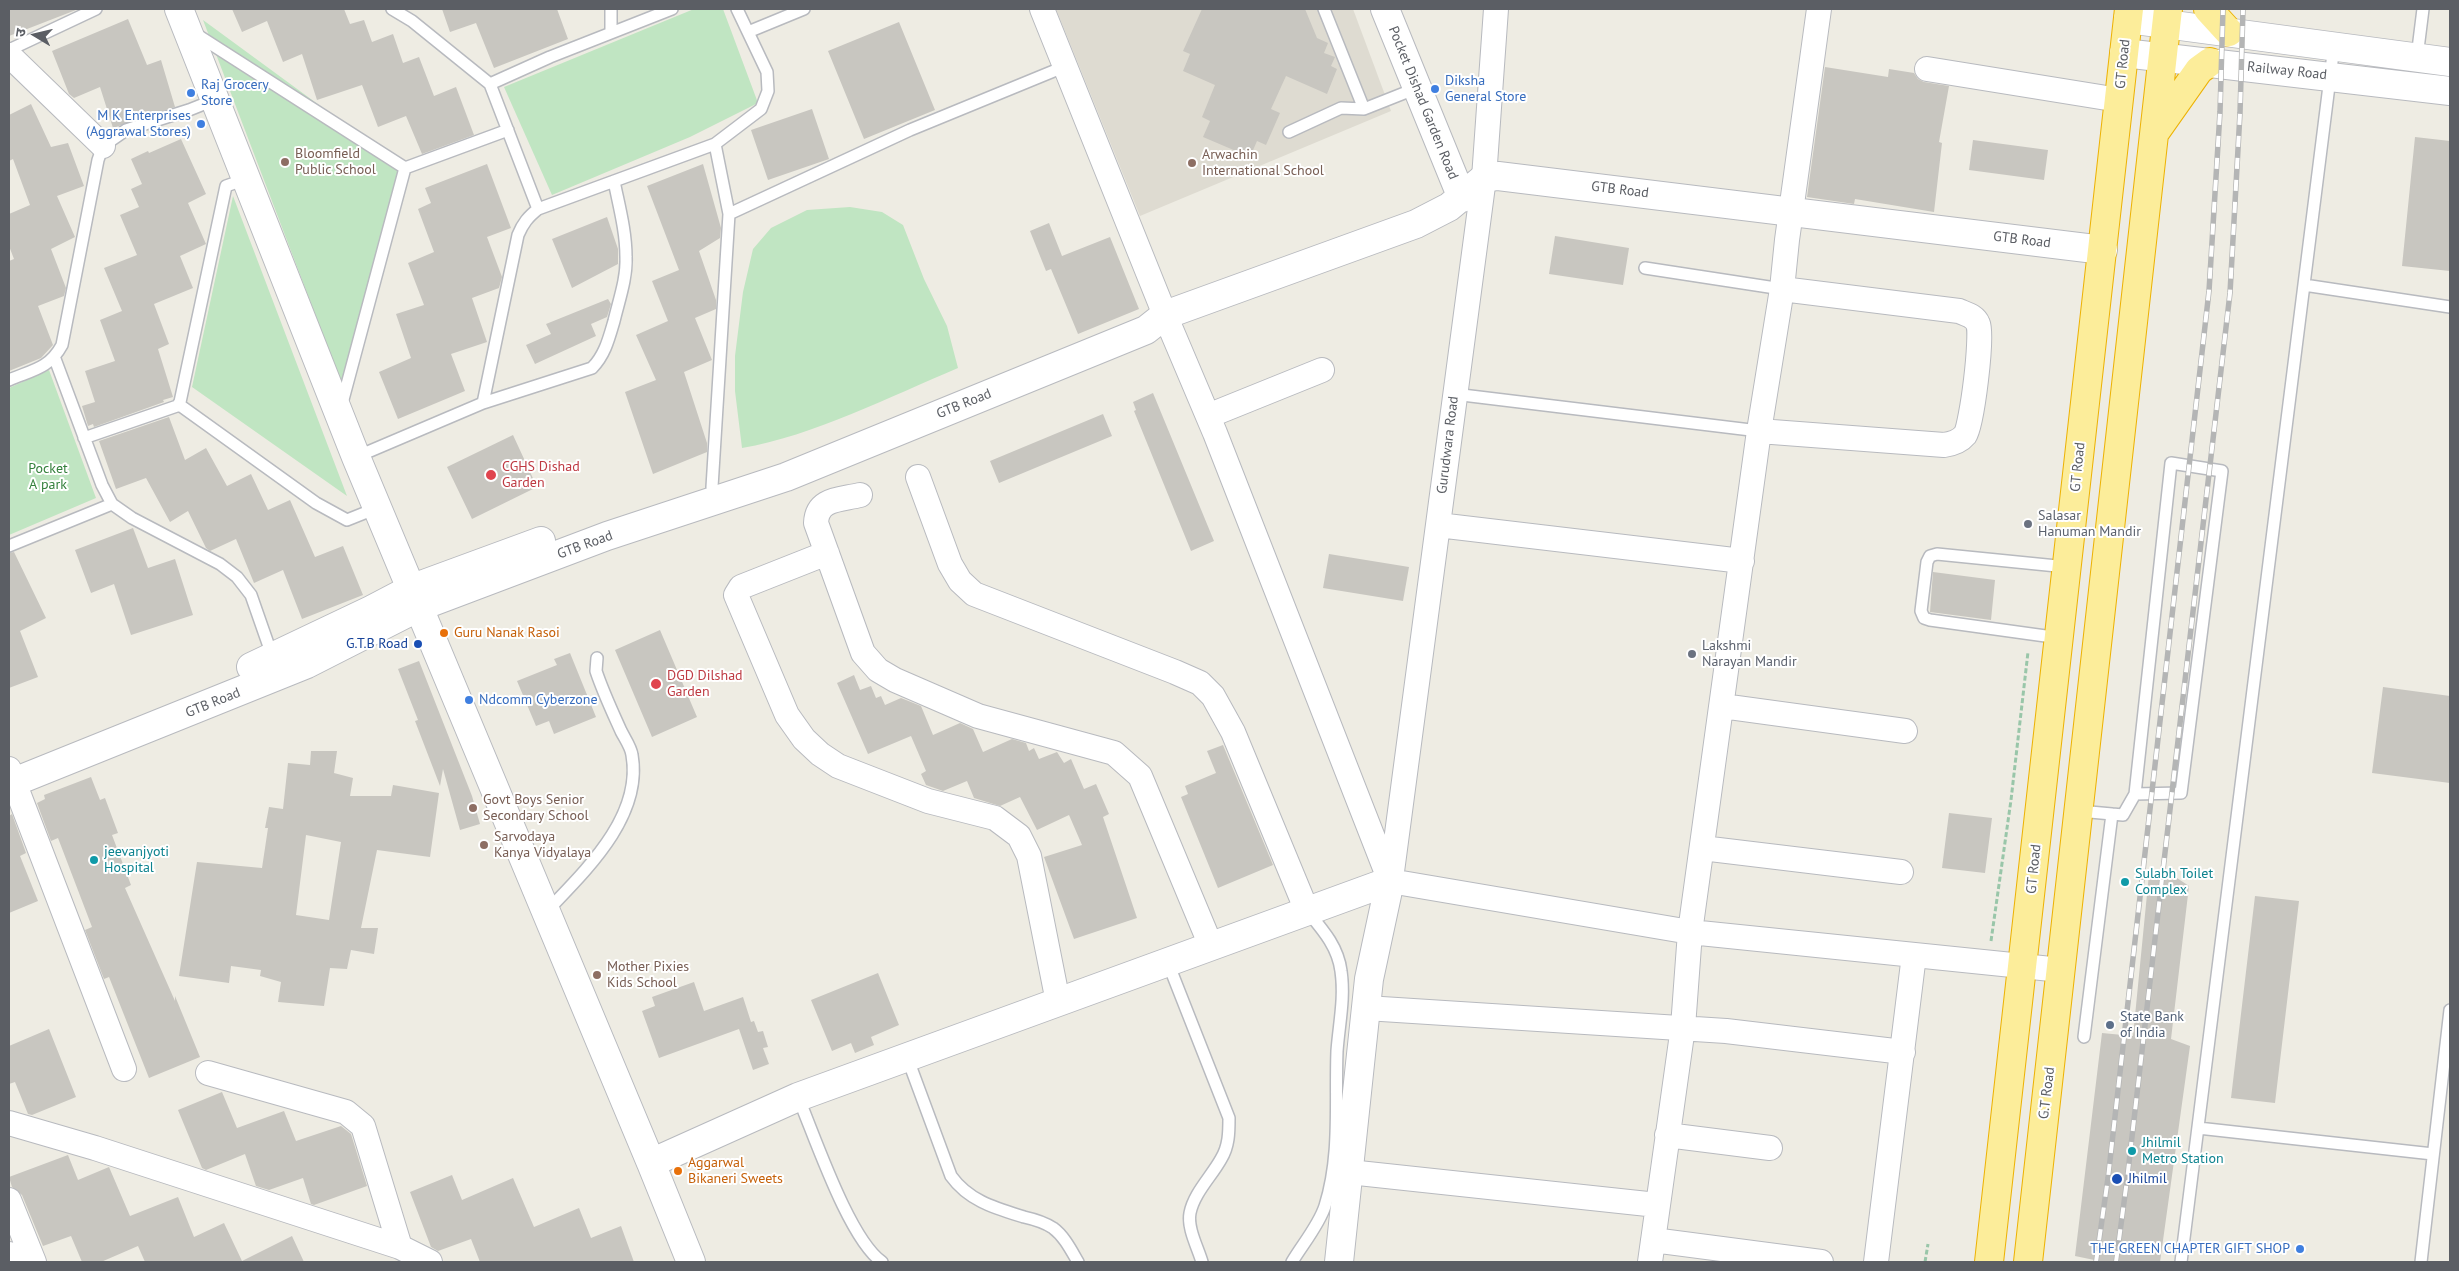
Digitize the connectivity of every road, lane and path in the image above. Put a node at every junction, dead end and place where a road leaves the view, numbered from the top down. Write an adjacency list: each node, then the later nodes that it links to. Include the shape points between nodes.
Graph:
1 (96, 9): 21 (lane)
2 (392, 9): 31 (lane, via 412,21)
3 (611, 9): 17 (lane)
4 (672, 9): 17 (lane)
5 (737, 9): 18 (lane)
6 (804, 9): 18 (lane)
7 (1042, 9): 28 (street)
8 (1324, 9): 36 (lane)
9 (1385, 9): 32 (street, Pocket Dishad Garden Road)
10 (1496, 9): 44 (street, Gurudwara Road)
11 (1819, 9): 48 (street)
12 (2208, 9): 19 (highway)
13 (2423, 9): 25 (lane)
14 (2129, 14): 15 (street); 22 (highway, GT Road)
15 (2167, 16): 19 (street); 24 (highway)
16 (183, 19): 34 (street); 42 (lane)
17 (612, 32): 31 (lane)
18 (748, 32): 40 (lane, via 767,72 768,92 761,109)
19 (2229, 32): 20 (street)
20 (2334, 45): 25 (street); 30 (lane)
21 (9, 50)
22 (2124, 53): 24 (street, Railway Road); 35 (highway, GT Road)
23 (9, 55): 41 (street)
24 (2162, 57): 26 (street, Railway Road); 39 (highway)
25 (2417, 57): 27 (street)
26 (2210, 62): 30 (street, Railway Road); 39 (highway, via 2199,70)
27 (2450, 62)
28 (1066, 66): 49 (lane, via 910,130); 55 (street)
29 (1927, 70): 35 (street)
30 (2330, 75): 33 (street, Railway Road); 52 (lane)
31 (490, 84): 37 (lane)
32 (1417, 88): 36 (lane); 46 (street, Pocket Dishad Garden Road)
33 (2450, 90)
34 (216, 99): 41 (lane, via 126,130); 43 (street)
35 (2119, 100): 50 (highway, GT Road)
36 (1364, 109): 38 (lane, via 1341,108)
37 (508, 130): 42 (lane); 47 (lane)
38 (1289, 132)
39 (2154, 133): 86 (highway)
40 (715, 144): 45 (lane); 49 (lane)
41 (104, 146): 56 (lane, via 98,160 62,345)
42 (405, 168): 62 (lane)
43 (246, 178): 61 (lane, via 226,186); 62 (street)
44 (1484, 178): 46 (street, GTB Road); 48 (street, GTB Road, via 1498,176); 59 (street, Gurudwara Road)
45 (614, 182): 47 (lane); 60 (lane, via 626,235 626,259 624,281 609,339 600,360 592,368)
46 (1462, 198): 55 (street, GTB Road, via 1416,224)
47 (538, 209): 60 (lane, via 523,223 518,235)
48 (1791, 210): 50 (street, GTB Road); 53 (street)
49 (729, 214): 68 (lane, via 719,351)
50 (2103, 250): 76 (highway, GT Road)
51 (1645, 268): 53 (lane)
52 (2304, 285): 54 (lane); 112 (lane)
53 (1782, 289): 64 (street); 64 (street, via 1959,311 1972,316 1978,324 1980,338 1970,422 1964,436 1955,443 1944,445)
54 (2450, 307)
55 (1164, 315): 63 (street); 68 (street, GTB Road, via 1142,315 783,469)
56 (55, 359): 58 (lane); 65 (lane)
57 (1322, 370): 63 (street)
58 (9, 380)
59 (1454, 394): 64 (lane); 72 (street, Gurudwara Road)
60 (483, 403): 66 (lane)
61 (177, 406): 65 (lane); 71 (lane, via 316,503 347,520)
62 (339, 413): 66 (street)
63 (1208, 416): 90 (street)
64 (1760, 431): 75 (street)
65 (84, 438): 70 (lane)
66 (356, 457): 71 (street)
67 (918, 477): 91 (street, via 950,564 960,581 974,594 1175,672 1200,683 1213,696 1233,732)
68 (714, 494): 77 (street, GTB Road, via 607,536)
69 (860, 495): 74 (street, via 823,504 817,513 816,523)
70 (112, 504): 73 (lane); 81 (lane, via 132,518 220,564 237,577 250,595)
71 (378, 507): 77 (street)
72 (1438, 524): 75 (street); 90 (street, Gurudwara Road)
73 (9, 546)
74 (827, 553): 94 (street, via 863,653 878,670 978,716 1114,753 1129,764 1140,776); 100 (street, via 741,587 736,595 787,715 804,739 838,766 928,801 995,818 1019,836 1029,856)
75 (1742, 561): 82 (street)
76 (2067, 567): 78 (highway, GT Road); 78 (lane, via 1937,554 1930,556 1921,611 1924,618 1930,620)
77 (416, 598): 81 (street, GTB Road, via 307,664); 92 (street)
78 (2060, 638): 98 (highway, GT Road)
79 (2028, 652): 97 (path)
80 (597, 658): 92 (lane, via 596,671 632,754 629,794 620,822 609,840)
81 (277, 666): 84 (street, GTB Road)
82 (1722, 706): 83 (street); 88 (street)
83 (1905, 731)
84 (10, 775): 108 (street)
85 (2135, 794): 85 (lane, via 2171,463 2222,471 2181,793); 87 (lane, via 2123,815)
86 (2079, 811): 87 (lane); 99 (highway, G.T Road)
87 (2112, 814): 105 (lane)
88 (1702, 848): 89 (street); 93 (street)
89 (1902, 872)
90 (1390, 881): 91 (street); 93 (street); 101 (street)
91 (1308, 911): 94 (street); 131 (lane, via 1330,938 1341,970 1338,1113 1334,1171 1324,1209)
92 (546, 913): 116 (street)
93 (1690, 932): 95 (street); 103 (street)
94 (1211, 946): 96 (street)
95 (1914, 955): 97 (street); 106 (street)
96 (1168, 962): 100 (street); 130 (lane, via 1229,1118 1229,1138 1222,1158 1199,1193 1190,1214)
97 (1988, 964): 98 (street)
98 (2022, 966): 99 (street); 136 (highway, GT Road)
99 (2061, 970): 137 (highway, G.T Road)
100 (1058, 1002): 107 (street)
101 (1366, 1008): 103 (street); 117 (street)
102 (2450, 1010): 104 (lane)
103 (1683, 1027): 106 (street); 113 (street)
104 (2449, 1034): 115 (lane)
105 (2084, 1037)
106 (1903, 1052): 134 (street)
107 (907, 1057): 110 (street); 129 (lane, via 951,1176 961,1190 976,1201 1053,1228)
108 (124, 1069)
109 (208, 1073): 121 (street, via 346,1112 364,1126)
110 (798, 1097): 116 (street); 128 (lane, via 852,1223 863,1243)
111 (9, 1122): 121 (street)
112 (2198, 1128): 115 (lane); 138 (lane)
113 (1667, 1135): 114 (street); 119 (street)
114 (1770, 1148)
115 (2433, 1154): 139 (lane)
116 (652, 1163): 127 (street)
117 (1349, 1172): 119 (street); 132 (street)
118 (9, 1200): 125 (street)
119 (1657, 1206): 122 (street)
120 (1928, 1244): 135 (path)
121 (400, 1247): 126 (street)
122 (1652, 1251): 133 (street)
123 (9, 1254): 124 (street)
124 (12, 1262)
125 (34, 1262)
126 (430, 1262)
127 (691, 1262)
128 (882, 1262)
129 (1078, 1262)
130 (1202, 1262)
131 (1292, 1262)
132 (1340, 1262)
133 (1821, 1262)
134 (1876, 1262)
135 (1925, 1262)
136 (1989, 1262)
137 (2028, 1262)
138 (2182, 1262)
139 (2421, 1262)

